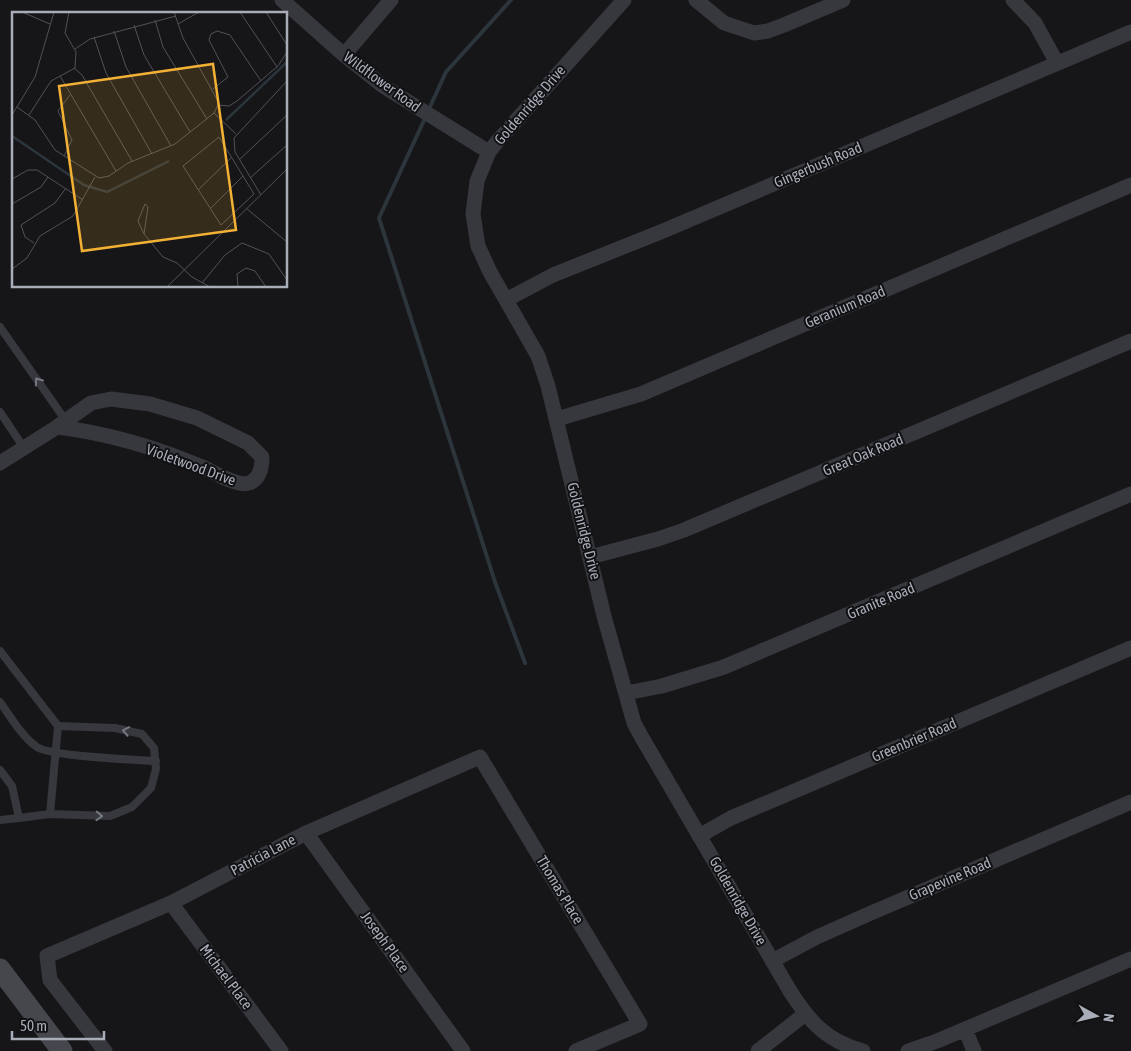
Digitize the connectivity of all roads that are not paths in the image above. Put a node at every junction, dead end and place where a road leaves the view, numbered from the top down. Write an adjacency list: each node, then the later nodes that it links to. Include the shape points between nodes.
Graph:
1 (391, 0): 8 (street)
2 (624, 0): 10 (street, Goldenridge Drive)
3 (696, 0): 4 (street, via 724,23 754,33 768,31)
4 (843, 0)
5 (1013, 0): 9 (street, via 1035,23)
6 (287, 10): 8 (street, Wildflower Road)
7 (1131, 32): 9 (street, Gingerbush Road)
8 (344, 55): 10 (street, Wildflower Road, via 390,91)
9 (1057, 63): 12 (street, Gingerbush Road, via 553,275)
10 (489, 152): 12 (street, Goldenridge Drive, via 478,181 474,225 478,246)
11 (1131, 185): 16 (street, Geranium Road, via 641,394)
12 (506, 300): 16 (street, Goldenridge Drive, via 538,356)
13 (0, 327): 17 (lane, one-way to 13)
14 (1131, 340): 21 (street, Great Oak Road, via 684,530)
15 (0, 412): 18 (lane)
16 (556, 419): 21 (street, Goldenridge Drive)
17 (61, 424): 17 (street, Violetwood Drive, via 182,459 238,483 250,482 262,466 262,457 248,443 197,418 150,404 104,400 91,404); 18 (street, Violetwood Drive)
18 (24, 448): 19 (street, Violetwood Drive)
19 (0, 462)
20 (1131, 494): 24 (street, Granite Road, via 724,667)
21 (590, 557): 24 (street, Goldenridge Drive)
22 (1131, 648): 36 (street, Greenbrier Road, via 731,818)
23 (0, 651): 26 (lane)
24 (626, 693): 36 (street, Goldenridge Drive, via 640,736)
25 (0, 702): 27 (lane, via 38,748)
26 (58, 726): 27 (lane); 29 (lane, one-way to 26, via 154,748 142,734 115,728)
27 (56, 753): 29 (lane); 32 (lane)
28 (480, 757): 35 (street, Patricia Lane); 48 (street, Thomas Place, via 640,1024)
29 (156, 761): 32 (lane, one-way to 29, via 110,816 132,807 151,788)
30 (0, 770): 33 (lane, via 12,786)
31 (1131, 802): 39 (street, Grapevine Road, via 871,913)
32 (50, 814): 33 (lane)
33 (19, 818): 34 (lane)
34 (0, 820)
35 (306, 833): 37 (street, Patricia Lane); 47 (street, Joseph Place)
36 (699, 836): 39 (street, Goldenridge Drive)
37 (171, 903): 45 (street, Patricia Lane, via 47,956 50,980); 46 (street, Michael Place)
38 (1131, 959): 42 (street)
39 (772, 960): 41 (street, Goldenridge Drive)
40 (0, 969): 44 (main road)
41 (805, 1014): 43 (street, Goldenridge Drive, via 833,1039); 49 (street)
42 (965, 1029): 50 (street); 51 (street)
43 (856, 1050)
44 (62, 1051)
45 (105, 1051)
46 (281, 1051)
47 (463, 1051)
48 (576, 1051)
49 (758, 1051)
50 (908, 1051)
51 (974, 1051)

